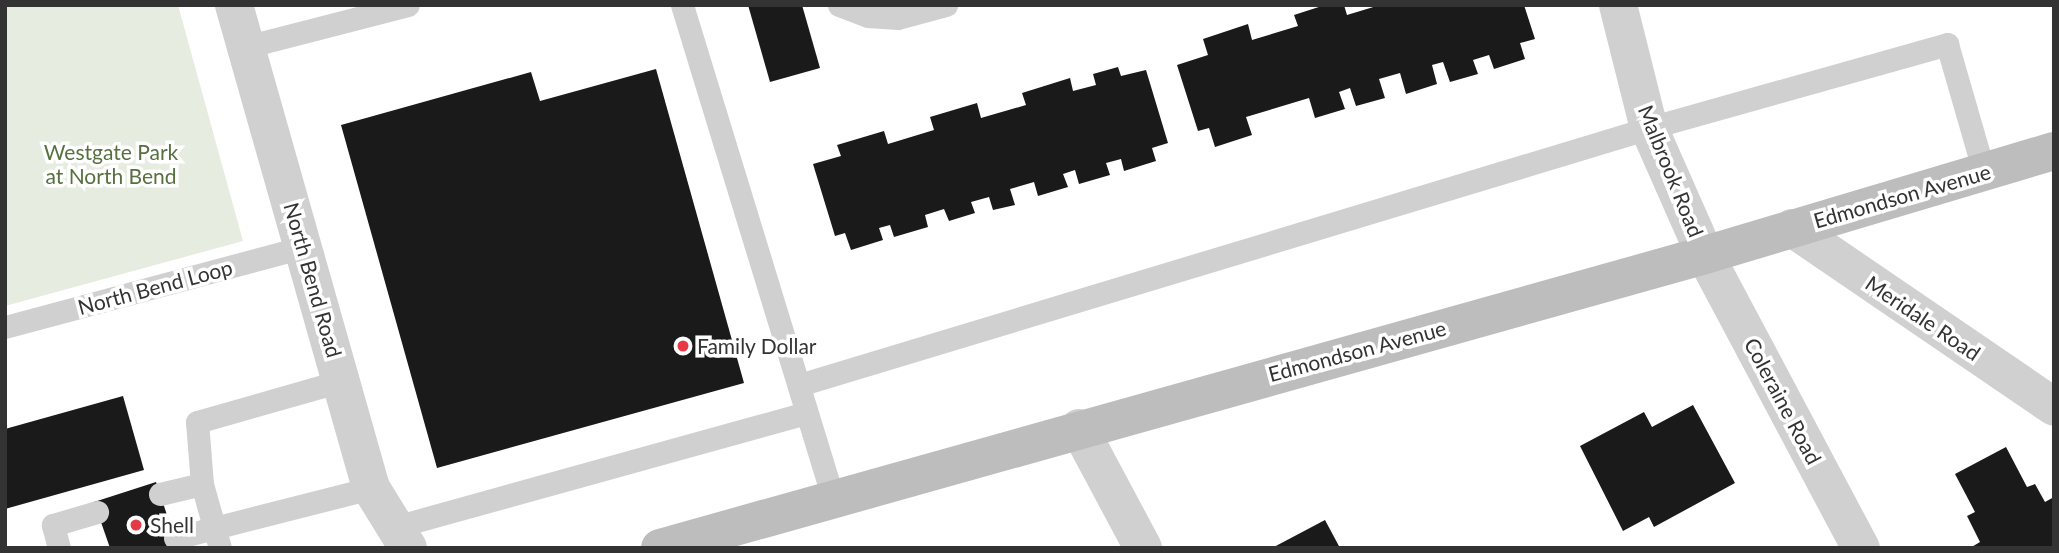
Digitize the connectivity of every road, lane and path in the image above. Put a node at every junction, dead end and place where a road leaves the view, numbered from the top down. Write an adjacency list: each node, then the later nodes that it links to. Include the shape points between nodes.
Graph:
1 (234, 5): 7 (street, North Bend Road)
2 (408, 5): 7 (lane)
3 (682, 5): 16 (lane)
4 (839, 5): 5 (lane, via 868,16 898,18)
5 (946, 5)
6 (1618, 5): 8 (street, Malbrook Road)
7 (245, 47): 12 (street, North Bend Road)
8 (1649, 128): 10 (lane, via 1947,44); 13 (street, Malbrook Road); 16 (lane)
9 (2054, 151): 10 (main road, Edmondson Avenue)
10 (1984, 172): 11 (main road, Edmondson Avenue)
11 (1792, 228): 13 (main road, Edmondson Avenue); 17 (street, Meridale Road)
12 (304, 247): 14 (lane, North Bend Loop); 15 (street, North Bend Road)
13 (1705, 255): 19 (main road, Edmondson Avenue); 31 (street, Coleraine Road)
14 (5, 327)
15 (341, 380): 20 (lane, via 197,422); 21 (street, North Bend Road)
16 (799, 385): 18 (lane)
17 (2054, 407)
18 (807, 413): 23 (lane); 27 (lane)
19 (1079, 428): 23 (main road, Edmondson Avenue); 30 (street)
20 (202, 484): 22 (lane); 26 (lane)
21 (371, 488): 26 (lane); 27 (street, North Bend Road)
22 (160, 494)
23 (833, 498): 29 (main road, Edmondson Avenue)
24 (97, 512): 28 (lane, via 53,525)
25 (175, 538): 26 (lane)
26 (217, 538)
27 (401, 538)
28 (59, 548)
29 (660, 548)
30 (1143, 548)
31 (1861, 548)

